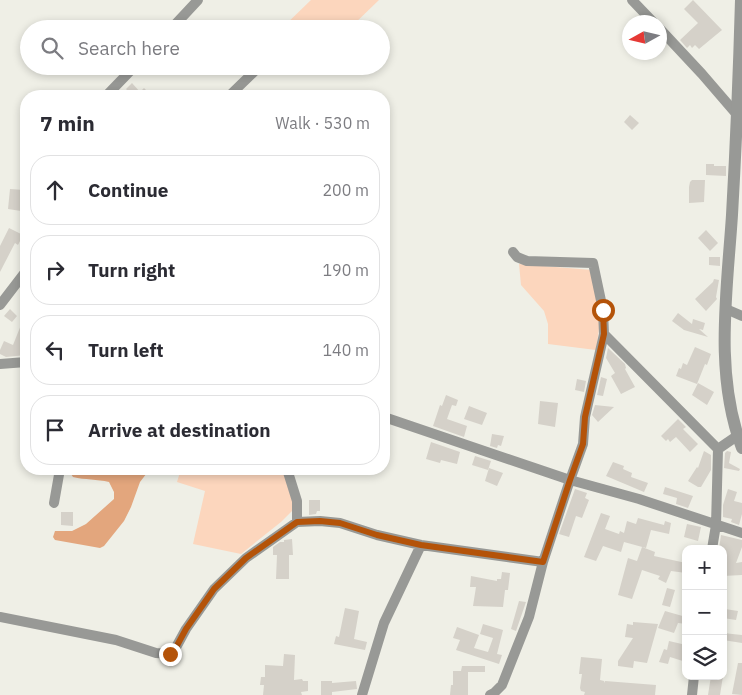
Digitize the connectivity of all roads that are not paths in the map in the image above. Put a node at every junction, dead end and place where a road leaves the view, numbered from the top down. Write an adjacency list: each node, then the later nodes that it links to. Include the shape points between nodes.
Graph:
1 (198, 0): 5 (street)
2 (632, 0): 4 (street)
3 (741, 0): 11 (street)
4 (646, 15)
5 (179, 20)
6 (667, 36): 11 (street)
7 (126, 75): 9 (street)
8 (251, 75): 10 (street)
9 (112, 90)
10 (236, 90)
11 (740, 118): 15 (street)
12 (513, 252): 17 (street, via 527,261 593,263 603,310)
13 (20, 279): 14 (street)
14 (0, 305)
15 (726, 309): 16 (street); 21 (street, via 725,367 730,413)
16 (742, 316)
17 (604, 334): 22 (street); 25 (street, via 585,417 583,444)
18 (20, 362): 19 (street)
19 (0, 364)
20 (390, 419): 25 (street)
21 (740, 442): 22 (street)
22 (718, 449): 28 (street)
23 (59, 475): 26 (street)
24 (289, 475): 27 (street, via 297,502)
25 (570, 480): 28 (street); 32 (street)
26 (54, 503)
27 (297, 522): 30 (street, via 340,523); 33 (street, via 246,558 214,589 170,654)
28 (716, 525): 29 (street); 31 (street)
29 (742, 533)
30 (421, 545): 32 (street); 35 (street, via 384,623)
31 (713, 545)
32 (543, 562): 36 (street, via 524,633 502,685)
33 (0, 616)
34 (694, 680): 37 (street)
35 (362, 695)
36 (490, 695)
37 (692, 695)

